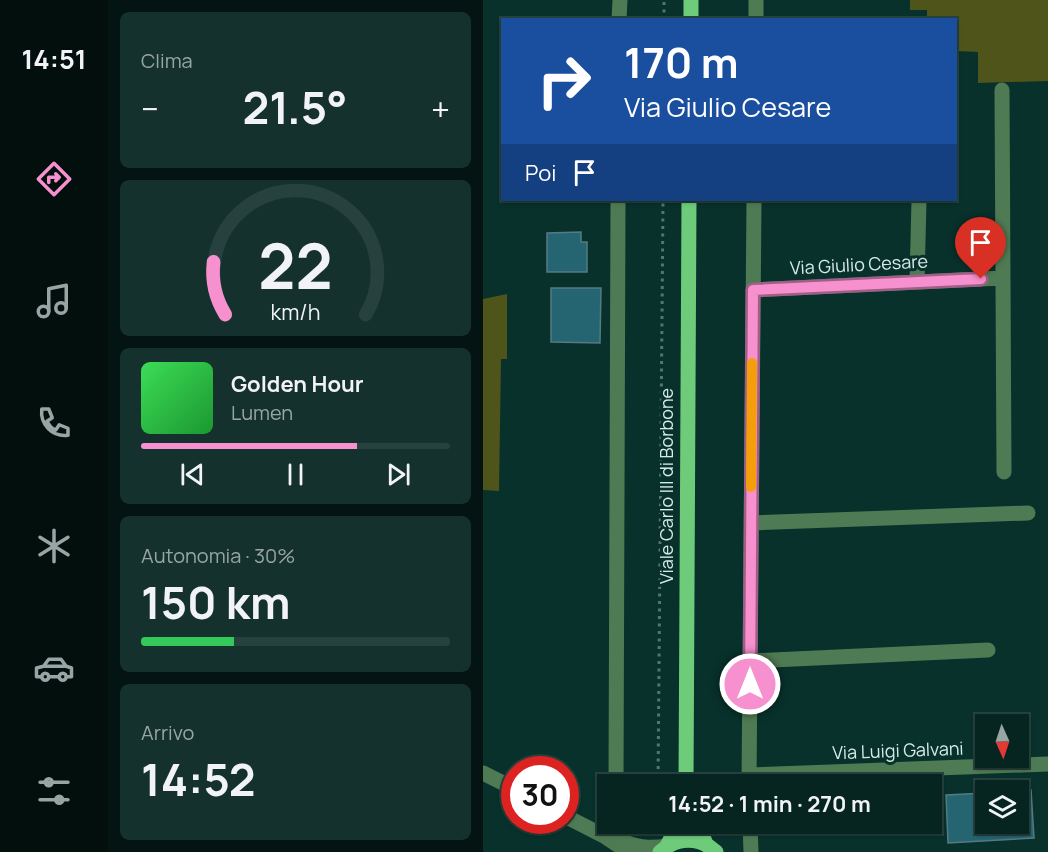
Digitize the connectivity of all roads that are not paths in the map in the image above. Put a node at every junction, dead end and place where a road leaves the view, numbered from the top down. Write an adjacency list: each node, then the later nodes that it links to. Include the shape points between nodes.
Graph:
1 (620, 0): 4 (street)
2 (691, 0): 5 (main road)
3 (756, 0): 6 (street)
4 (619, 18)
5 (691, 18)
6 (756, 18)
7 (1002, 90): 12 (street)
8 (618, 201): 22 (street)
9 (689, 201): 23 (main road, Viale Carlo III di Borbone)
10 (754, 201): 14 (street)
11 (918, 201): 13 (street)
12 (1002, 278): 13 (street, Via Giulio Cesare); 15 (street)
13 (917, 282): 14 (street, Via Giulio Cesare)
14 (753, 290): 17 (street)
15 (1004, 472)
16 (1028, 513): 17 (street)
17 (751, 523): 19 (street)
18 (988, 650): 19 (street)
19 (750, 661): 24 (street)
20 (1048, 764): 25 (street, Via Luigi Galvani)
21 (483, 772): 26 (street)
22 (616, 774)
23 (687, 774)
24 (749, 774)
25 (861, 774)
26 (501, 782)
27 (579, 822): 31 (street)
28 (672, 834): 33 (main road)
29 (703, 834): 32 (main road)
30 (750, 834): 34 (street)
31 (616, 839): 33 (street, via 638,847)
32 (711, 848): 33 (main road, via 696,840 684,840)
33 (663, 849)
34 (751, 852)

